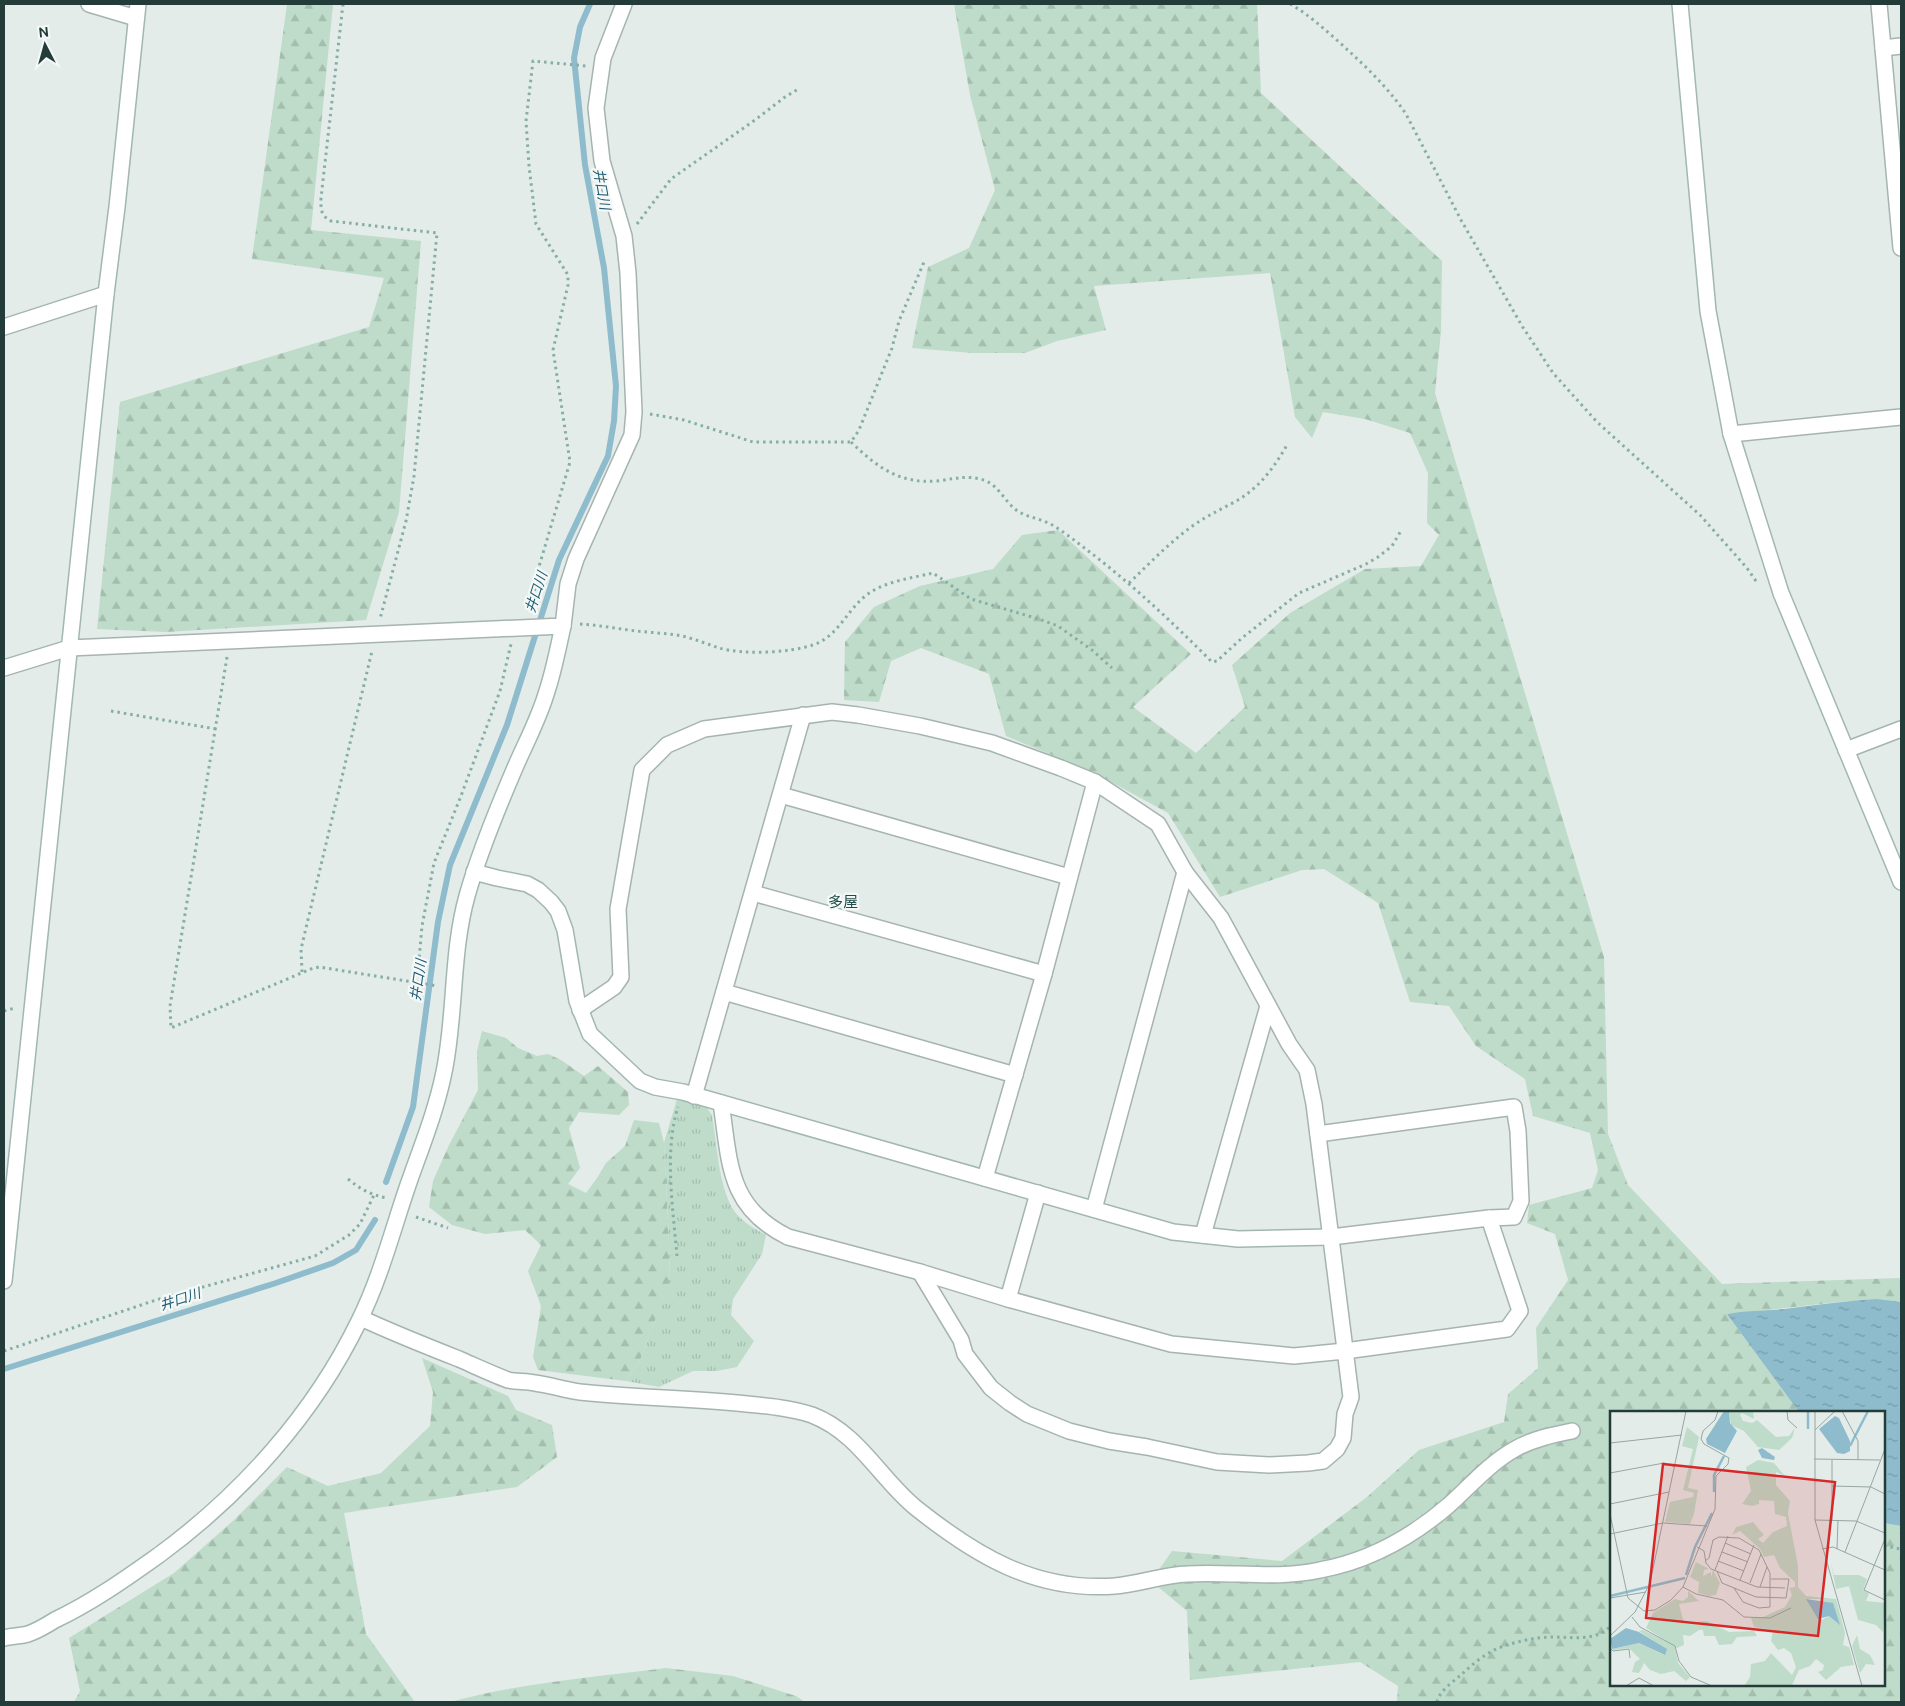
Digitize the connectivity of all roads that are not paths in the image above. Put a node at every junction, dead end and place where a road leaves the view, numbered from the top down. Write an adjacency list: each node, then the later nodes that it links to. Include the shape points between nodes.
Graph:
1 (89, 4): 5 (street)
2 (624, 4): 13 (street, via 601,67 596,108 602,161 624,236 634,412 632,435 576,559 568,584)
3 (1680, 4): 12 (street, via 1708,311)
4 (1879, 4): 7 (street)
5 (137, 11): 9 (street)
6 (1901, 46): 7 (street)
7 (1883, 48): 8 (street)
8 (1901, 248)
9 (106, 294): 10 (street); 14 (street)
10 (4, 327)
11 (1901, 416): 12 (street)
12 (1731, 434): 18 (street, via 1781,593)
13 (563, 626): 14 (street); 21 (street, via 547,692)
14 (69, 648): 15 (street); 41 (street)
15 (4, 668)
16 (803, 715): 19 (street, via 832,712 920,726 992,743); 20 (street); 29 (street, via 704,728 667,745 642,770 618,908 621,978 614,987)
17 (1901, 729): 18 (street)
18 (1846, 750): 24 (street)
19 (1095, 782): 22 (street, via 1158,824); 23 (street)
20 (781, 796): 23 (street); 25 (street)
21 (474, 872): 29 (street, via 528,884 558,911 565,930); 43 (street, via 458,941 452,1025 444,1073 386,1253)
22 (1185, 872): 28 (street, via 1221,918); 36 (street)
23 (1069, 877): 26 (street)
24 (1901, 882)
25 (753, 893): 26 (street); 27 (street)
26 (1044, 974): 30 (street)
27 (724, 992): 30 (street); 31 (street)
28 (1268, 1006): 33 (street, via 1307,1070); 38 (street)
29 (580, 1010): 31 (street, via 590,1034 640,1081)
30 (1015, 1075): 34 (street)
31 (688, 1094): 32 (street)
32 (721, 1103): 34 (street); 40 (street, via 732,1175 746,1202 763,1222 788,1237)
33 (1318, 1134): 37 (street, via 1514,1107 1521,1201 1514,1217); 39 (street)
34 (985, 1178): 35 (street)
35 (1038, 1193): 36 (street); 42 (street)
36 (1094, 1209): 38 (street, via 1173,1232)
37 (1489, 1218): 39 (street); 44 (street, via 1520,1312 1507,1329)
38 (1204, 1235): 39 (street, via 1238,1239)
39 (1331, 1237): 44 (street)
40 (920, 1272): 42 (street); 44 (street, via 961,1340 970,1362 991,1388 1038,1420 1108,1442 1217,1462 1269,1465 1323,1461 1343,1438 1345,1414 1351,1397)
41 (4, 1281)
42 (1008, 1299): 44 (street, via 1171,1344 1294,1356)
43 (361, 1318): 45 (street, via 511,1381 534,1382 577,1392 765,1406 815,1416 857,1445 913,1506 970,1546 1015,1571 1042,1580 1074,1585 1120,1586 1186,1574 1286,1576 1356,1561 1379,1552 1422,1527 1495,1462 1514,1450 1545,1437); 46 (street, via 329,1376 292,1428 195,1529 84,1607 27,1634)
44 (1344, 1351)
45 (1572, 1431)
46 (4, 1638)

